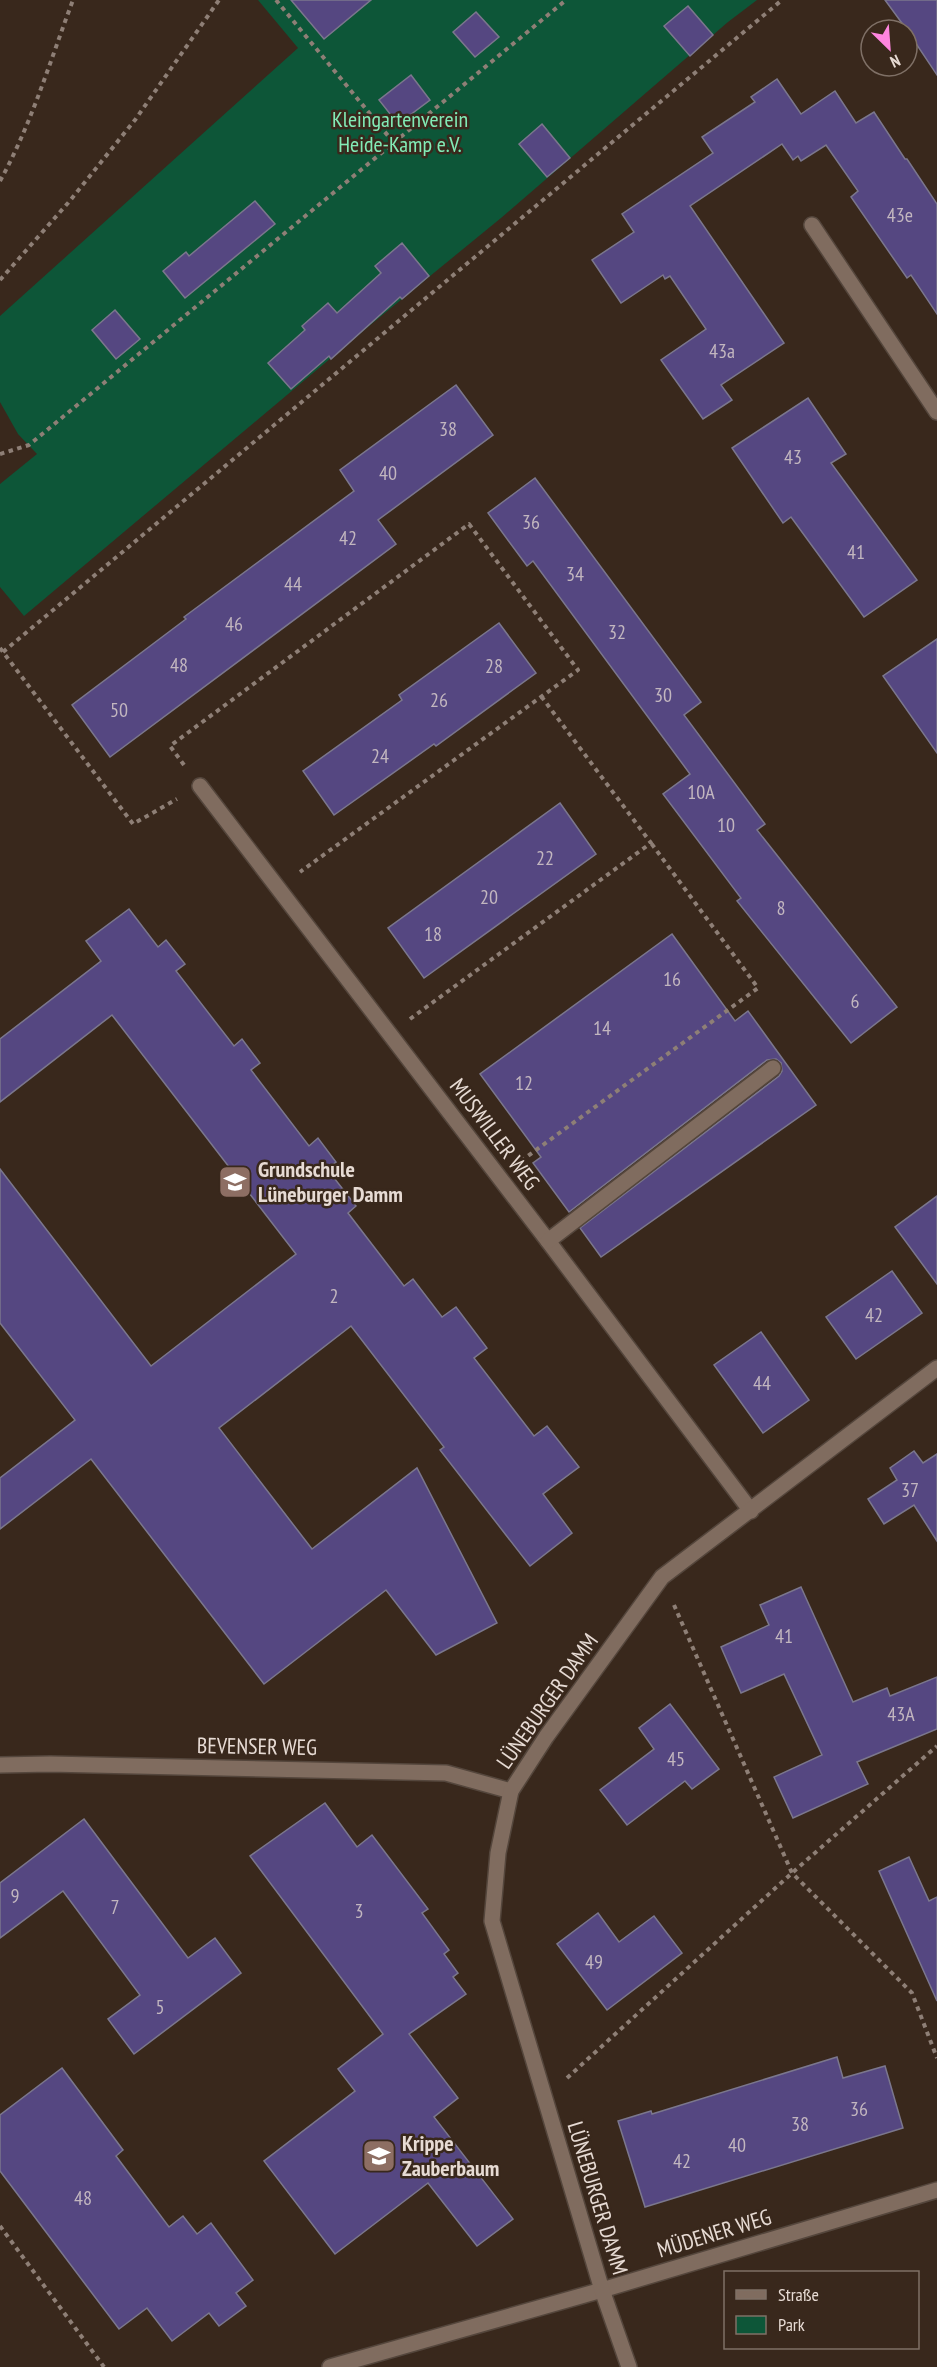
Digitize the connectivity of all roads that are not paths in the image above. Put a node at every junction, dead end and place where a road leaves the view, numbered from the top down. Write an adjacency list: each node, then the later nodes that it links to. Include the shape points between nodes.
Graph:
1 (813, 225): 2 (street)
2 (937, 412)
3 (200, 786): 5 (street, MUSWILLER WEG)
4 (773, 1068): 5 (street)
5 (548, 1241): 7 (street, MUSWILLER WEG)
6 (937, 1368): 7 (street, LÜNEBURGER DAMM)
7 (751, 1511): 9 (street, LÜNEBURGER DAMM, via 662,1577)
8 (2, 1762): 9 (street, BEVENSER WEG, via 446,1773)
9 (511, 1791): 11 (street, LÜNEBURGER DAMM, via 498,1853 492,1921)
10 (937, 2190): 11 (street, MÜDENER WEG)
11 (602, 2290): 12 (street, MÜDENER WEG); 13 (street, LÜNEBURGER DAMM)
12 (330, 2367)
13 (629, 2367)

